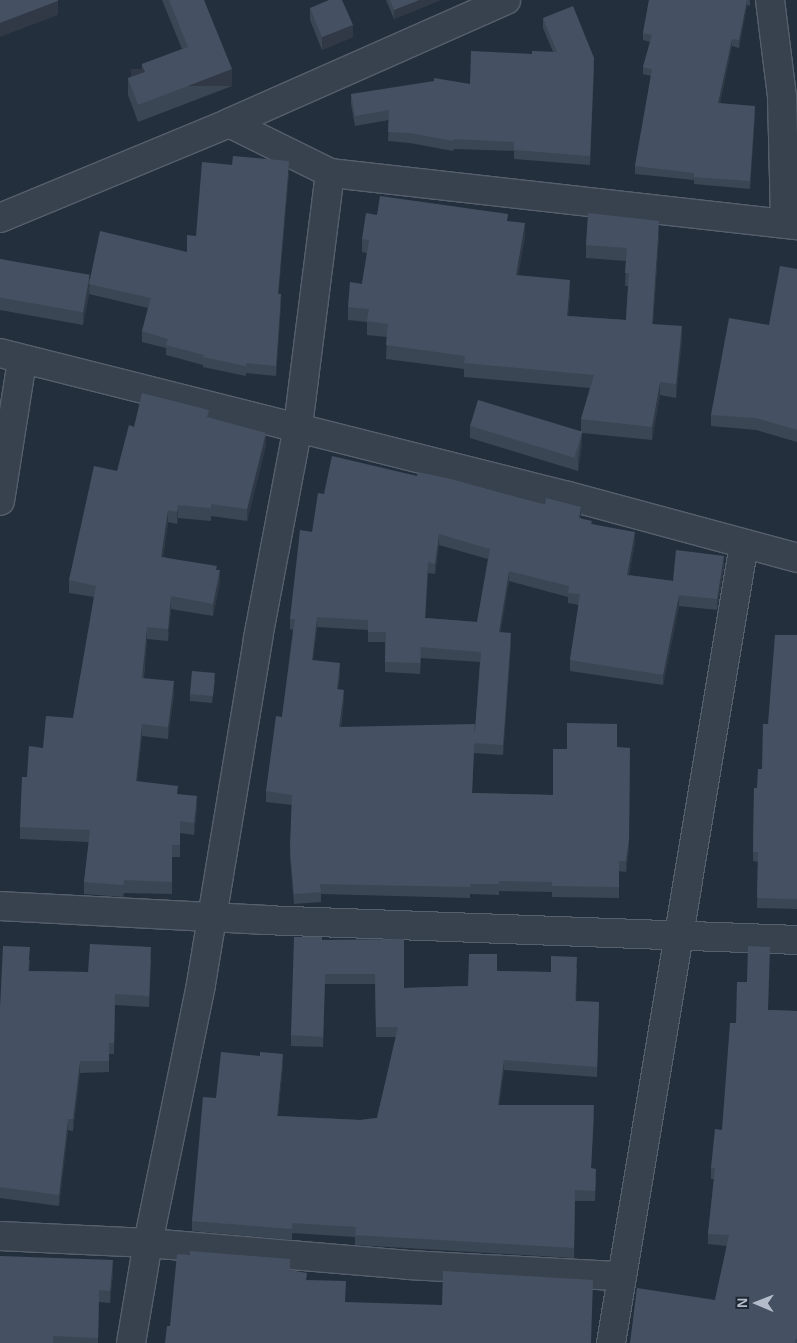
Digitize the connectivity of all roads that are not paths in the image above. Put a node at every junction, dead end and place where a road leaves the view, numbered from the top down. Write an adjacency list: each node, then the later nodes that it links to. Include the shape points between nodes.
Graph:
1 (506, 0): 3 (street)
2 (770, 0): 6 (street, via 782,97)
3 (229, 123): 4 (street); 5 (street)
4 (330, 173): 6 (street); 8 (street)
5 (0, 218)
6 (791, 225)
7 (11, 356): 8 (street); 9 (street)
8 (298, 426): 10 (street); 13 (street)
9 (0, 501)
10 (744, 544): 11 (street); 14 (street, via 693,840)
11 (797, 558)
12 (0, 906): 13 (street)
13 (211, 917): 14 (street); 17 (street, via 202,984)
14 (680, 937): 15 (street); 18 (street)
15 (797, 940)
16 (0, 1236): 17 (street)
17 (148, 1243): 18 (street, via 408,1265); 19 (street)
18 (621, 1276): 20 (street)
19 (131, 1343)
20 (610, 1343)

